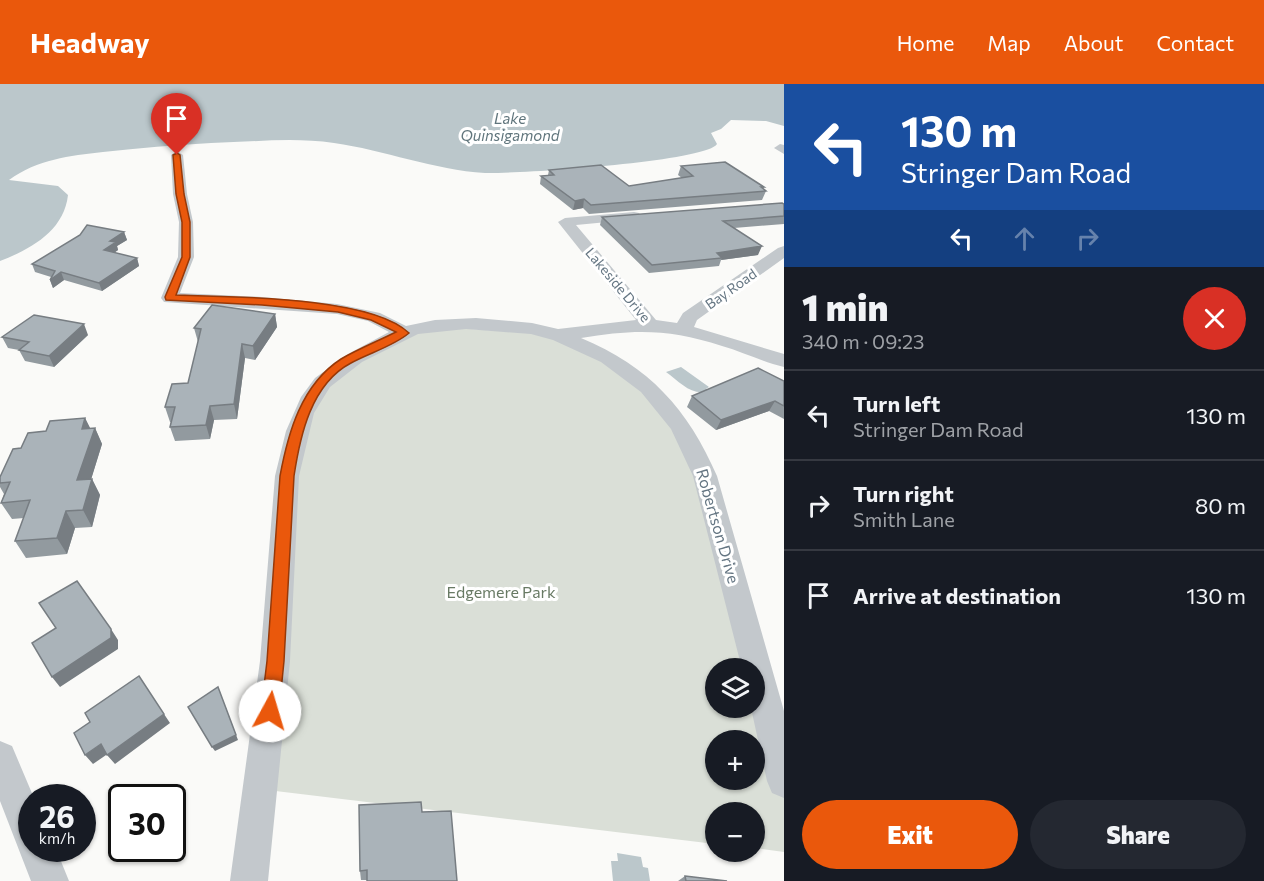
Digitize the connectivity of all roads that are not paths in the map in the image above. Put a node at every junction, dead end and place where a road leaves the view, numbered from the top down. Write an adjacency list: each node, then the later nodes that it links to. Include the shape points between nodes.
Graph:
1 (177, 155): 6 (street, via 186,222 186,257 170,297 338,309 374,317)
2 (648, 214): 4 (street, Lakeside Drive, via 565,222)
3 (784, 251): 5 (street, Bay Road, via 689,318)
4 (650, 325): 5 (street, Lakeside Drive); 7 (street)
5 (683, 331): 8 (street, Lakeside Drive)
6 (404, 333): 7 (street, via 429,326 486,324); 14 (street, via 331,373 311,398 297,431 287,476 275,661)
7 (557, 335): 10 (street, Robertson Drive, via 604,357 654,391 671,410 697,454 763,690)
8 (784, 361)
9 (0, 758): 11 (street)
10 (784, 781)
11 (18, 802)
12 (42, 862): 13 (street)
13 (50, 881)
14 (249, 881)

